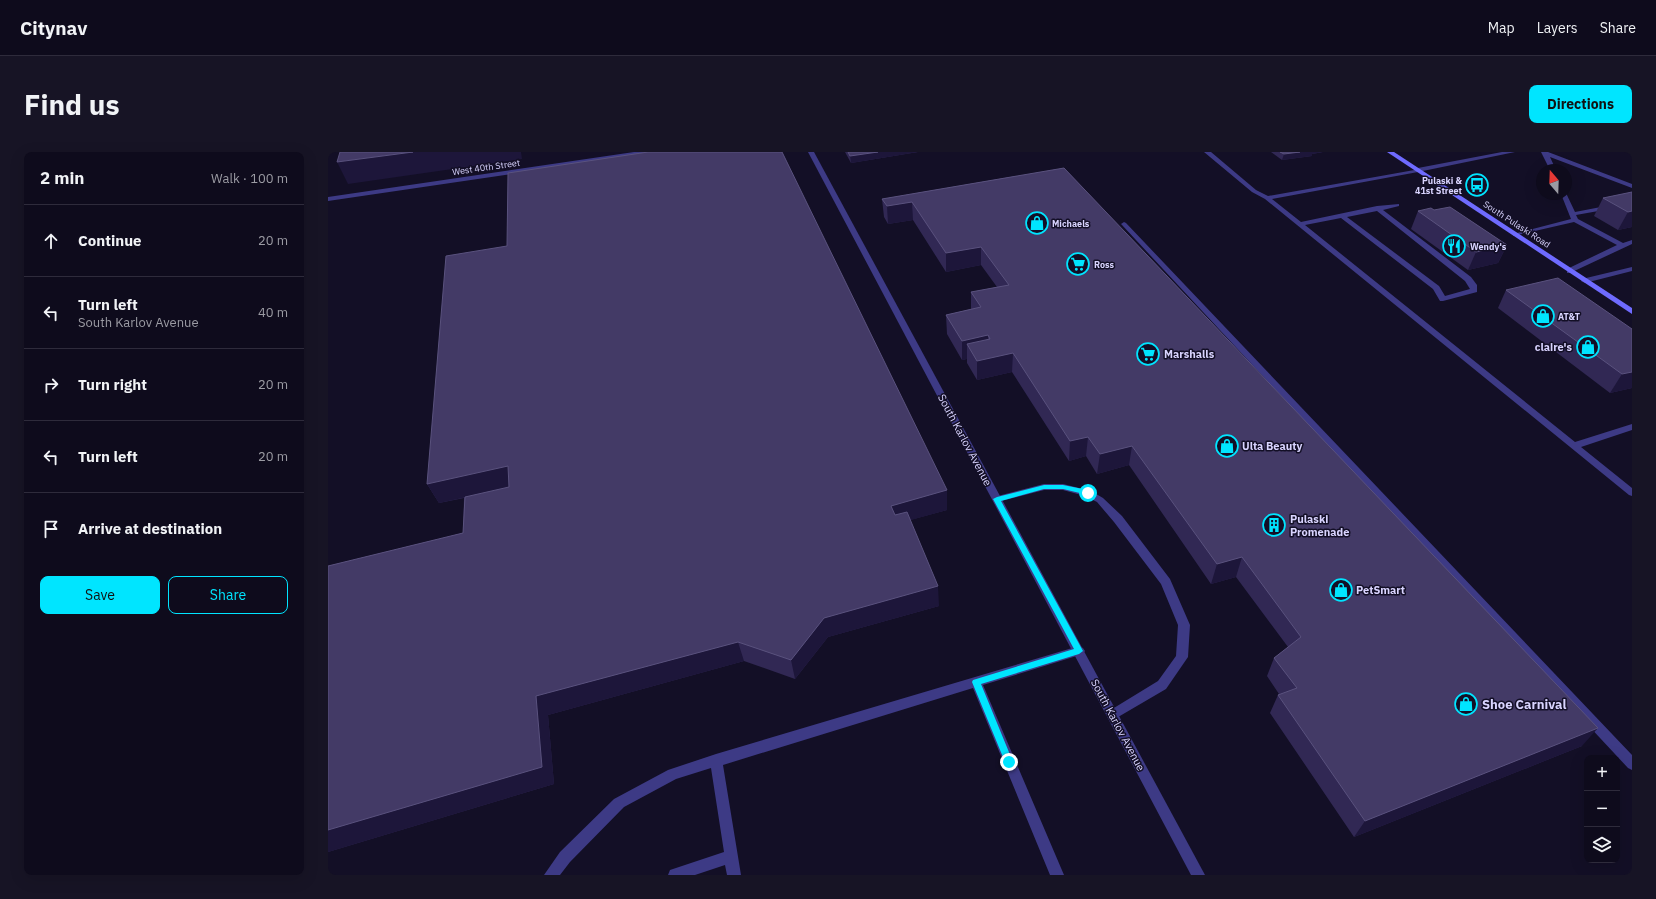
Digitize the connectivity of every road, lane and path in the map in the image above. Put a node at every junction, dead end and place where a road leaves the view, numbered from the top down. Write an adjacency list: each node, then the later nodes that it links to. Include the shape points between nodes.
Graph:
1 (647, 152): 11 (street, West 40th Street)
2 (811, 152): 30 (street, South Karlov Avenue)
3 (1207, 152): 10 (street, via 1254,191)
4 (1390, 152): 8 (main road, South Pulaski Road)
5 (1512, 152): 8 (street)
6 (1544, 152): 7 (street); 9 (street)
7 (1550, 164)
8 (1418, 170): 10 (street); 20 (main road, South Pulaski Road)
9 (1632, 186)
10 (1268, 198): 19 (street)
11 (328, 199)
12 (1567, 200): 17 (street)
13 (1632, 203): 17 (street)
14 (1397, 205): 15 (street)
15 (1377, 208): 16 (street); 16 (street, via 1468,279 1474,285 1474,290 1443,300 1436,288)
16 (1341, 216): 19 (street)
17 (1574, 217): 20 (street); 22 (street)
18 (1124, 224): 35 (street)
19 (1299, 224): 28 (street)
20 (1515, 235): 24 (main road, South Pulaski Road)
21 (1632, 242): 22 (street)
22 (1622, 245): 24 (street)
23 (1632, 269): 25 (street)
24 (1570, 271): 25 (main road, South Pulaski Road)
25 (1585, 281): 26 (main road, South Pulaski Road)
26 (1632, 312)
27 (1632, 427): 28 (street)
28 (1574, 446): 29 (street)
29 (1632, 494)
30 (997, 499): 31 (street, South Karlov Avenue); 33 (street, via 1044,487 1063,487 1088,493 1100,500 1118,519 1166,582 1184,625 1182,657 1162,685)
31 (1079, 651): 32 (street); 33 (street, South Karlov Avenue)
32 (976, 682): 34 (street); 40 (street)
33 (1113, 715): 41 (street, South Karlov Avenue)
34 (716, 760): 36 (street); 37 (street, via 673,774 619,803 565,857)
35 (1632, 764)
36 (731, 856): 38 (street); 39 (street)
37 (551, 875)
38 (675, 875)
39 (734, 875)
40 (1056, 875)
41 (1198, 875)

